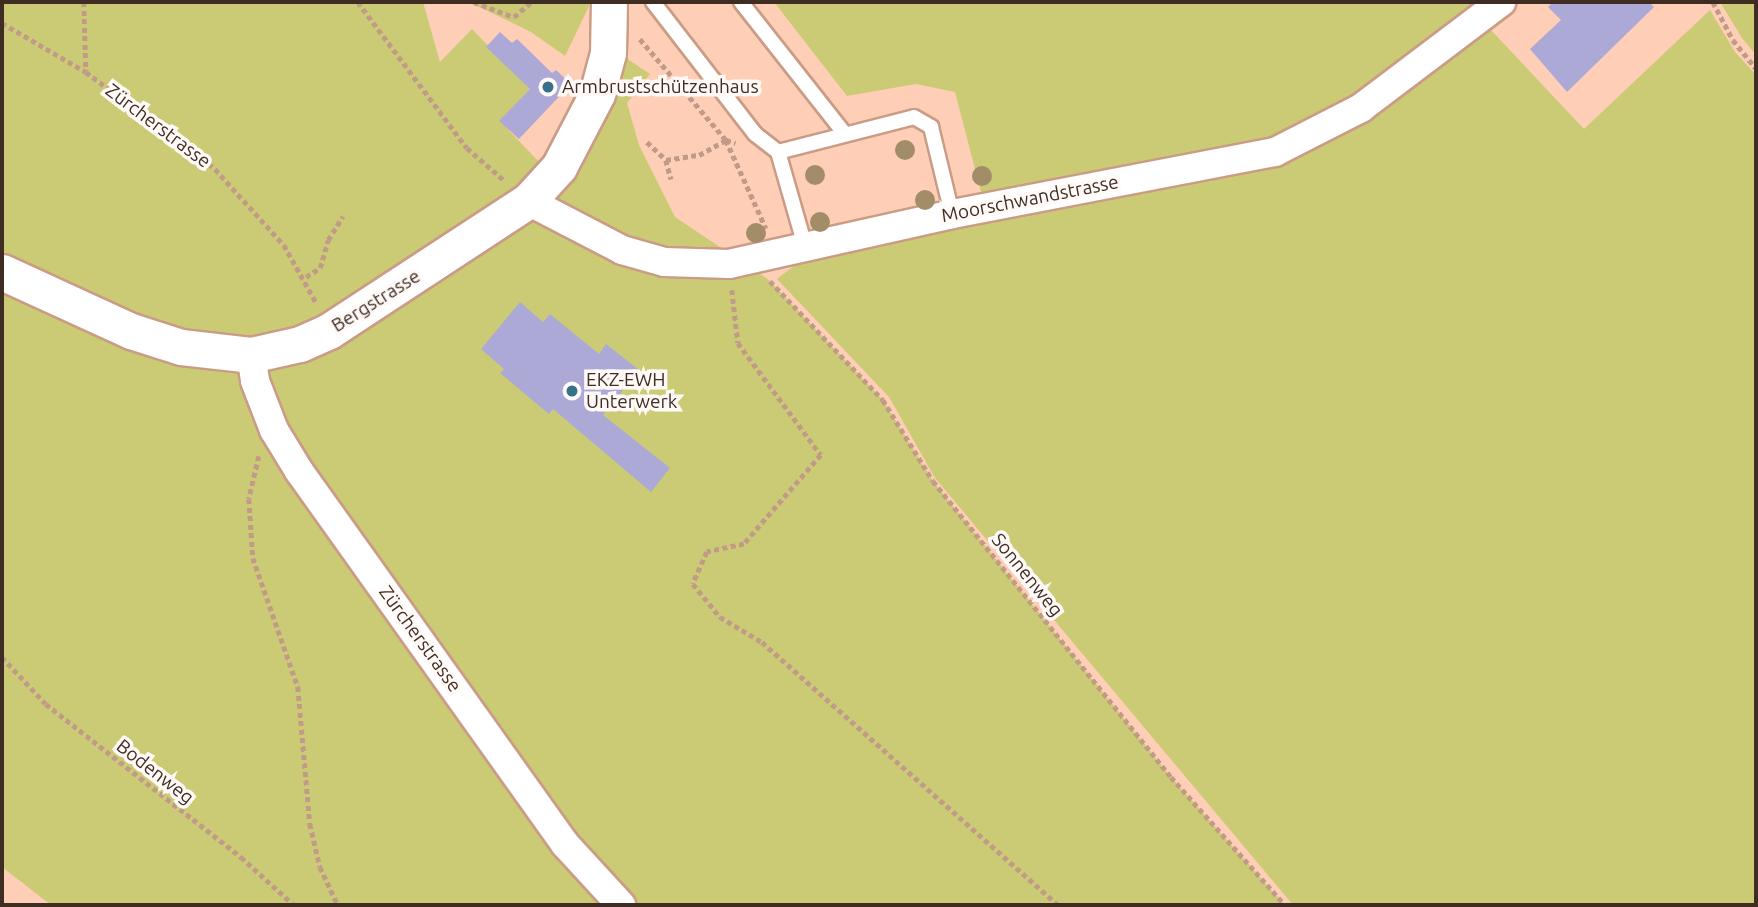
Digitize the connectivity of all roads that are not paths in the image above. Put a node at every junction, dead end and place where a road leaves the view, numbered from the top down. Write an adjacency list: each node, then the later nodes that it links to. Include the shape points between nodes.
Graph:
1 (609, 2): 7 (street, Bergstrasse, via 608,52 597,94 559,167)
2 (653, 2): 6 (lane, via 755,134)
3 (741, 2): 5 (lane)
4 (1501, 2): 8 (street, Moorschwandstrasse, via 1361,108 1275,152)
5 (845, 134): 6 (lane); 8 (lane, via 914,117 931,127)
6 (778, 152): 9 (lane)
7 (528, 201): 9 (street, Moorschwandstrasse, via 621,250 664,262 729,264); 11 (street, Bergstrasse, via 329,331 300,344)
8 (952, 214): 9 (street, Moorschwandstrasse)
9 (805, 246)
10 (2, 272): 11 (street, Bergstrasse, via 131,331 181,348)
11 (251, 355): 12 (street, Zürcherstrasse, via 255,381 274,430 299,471 565,844)
12 (621, 905)

